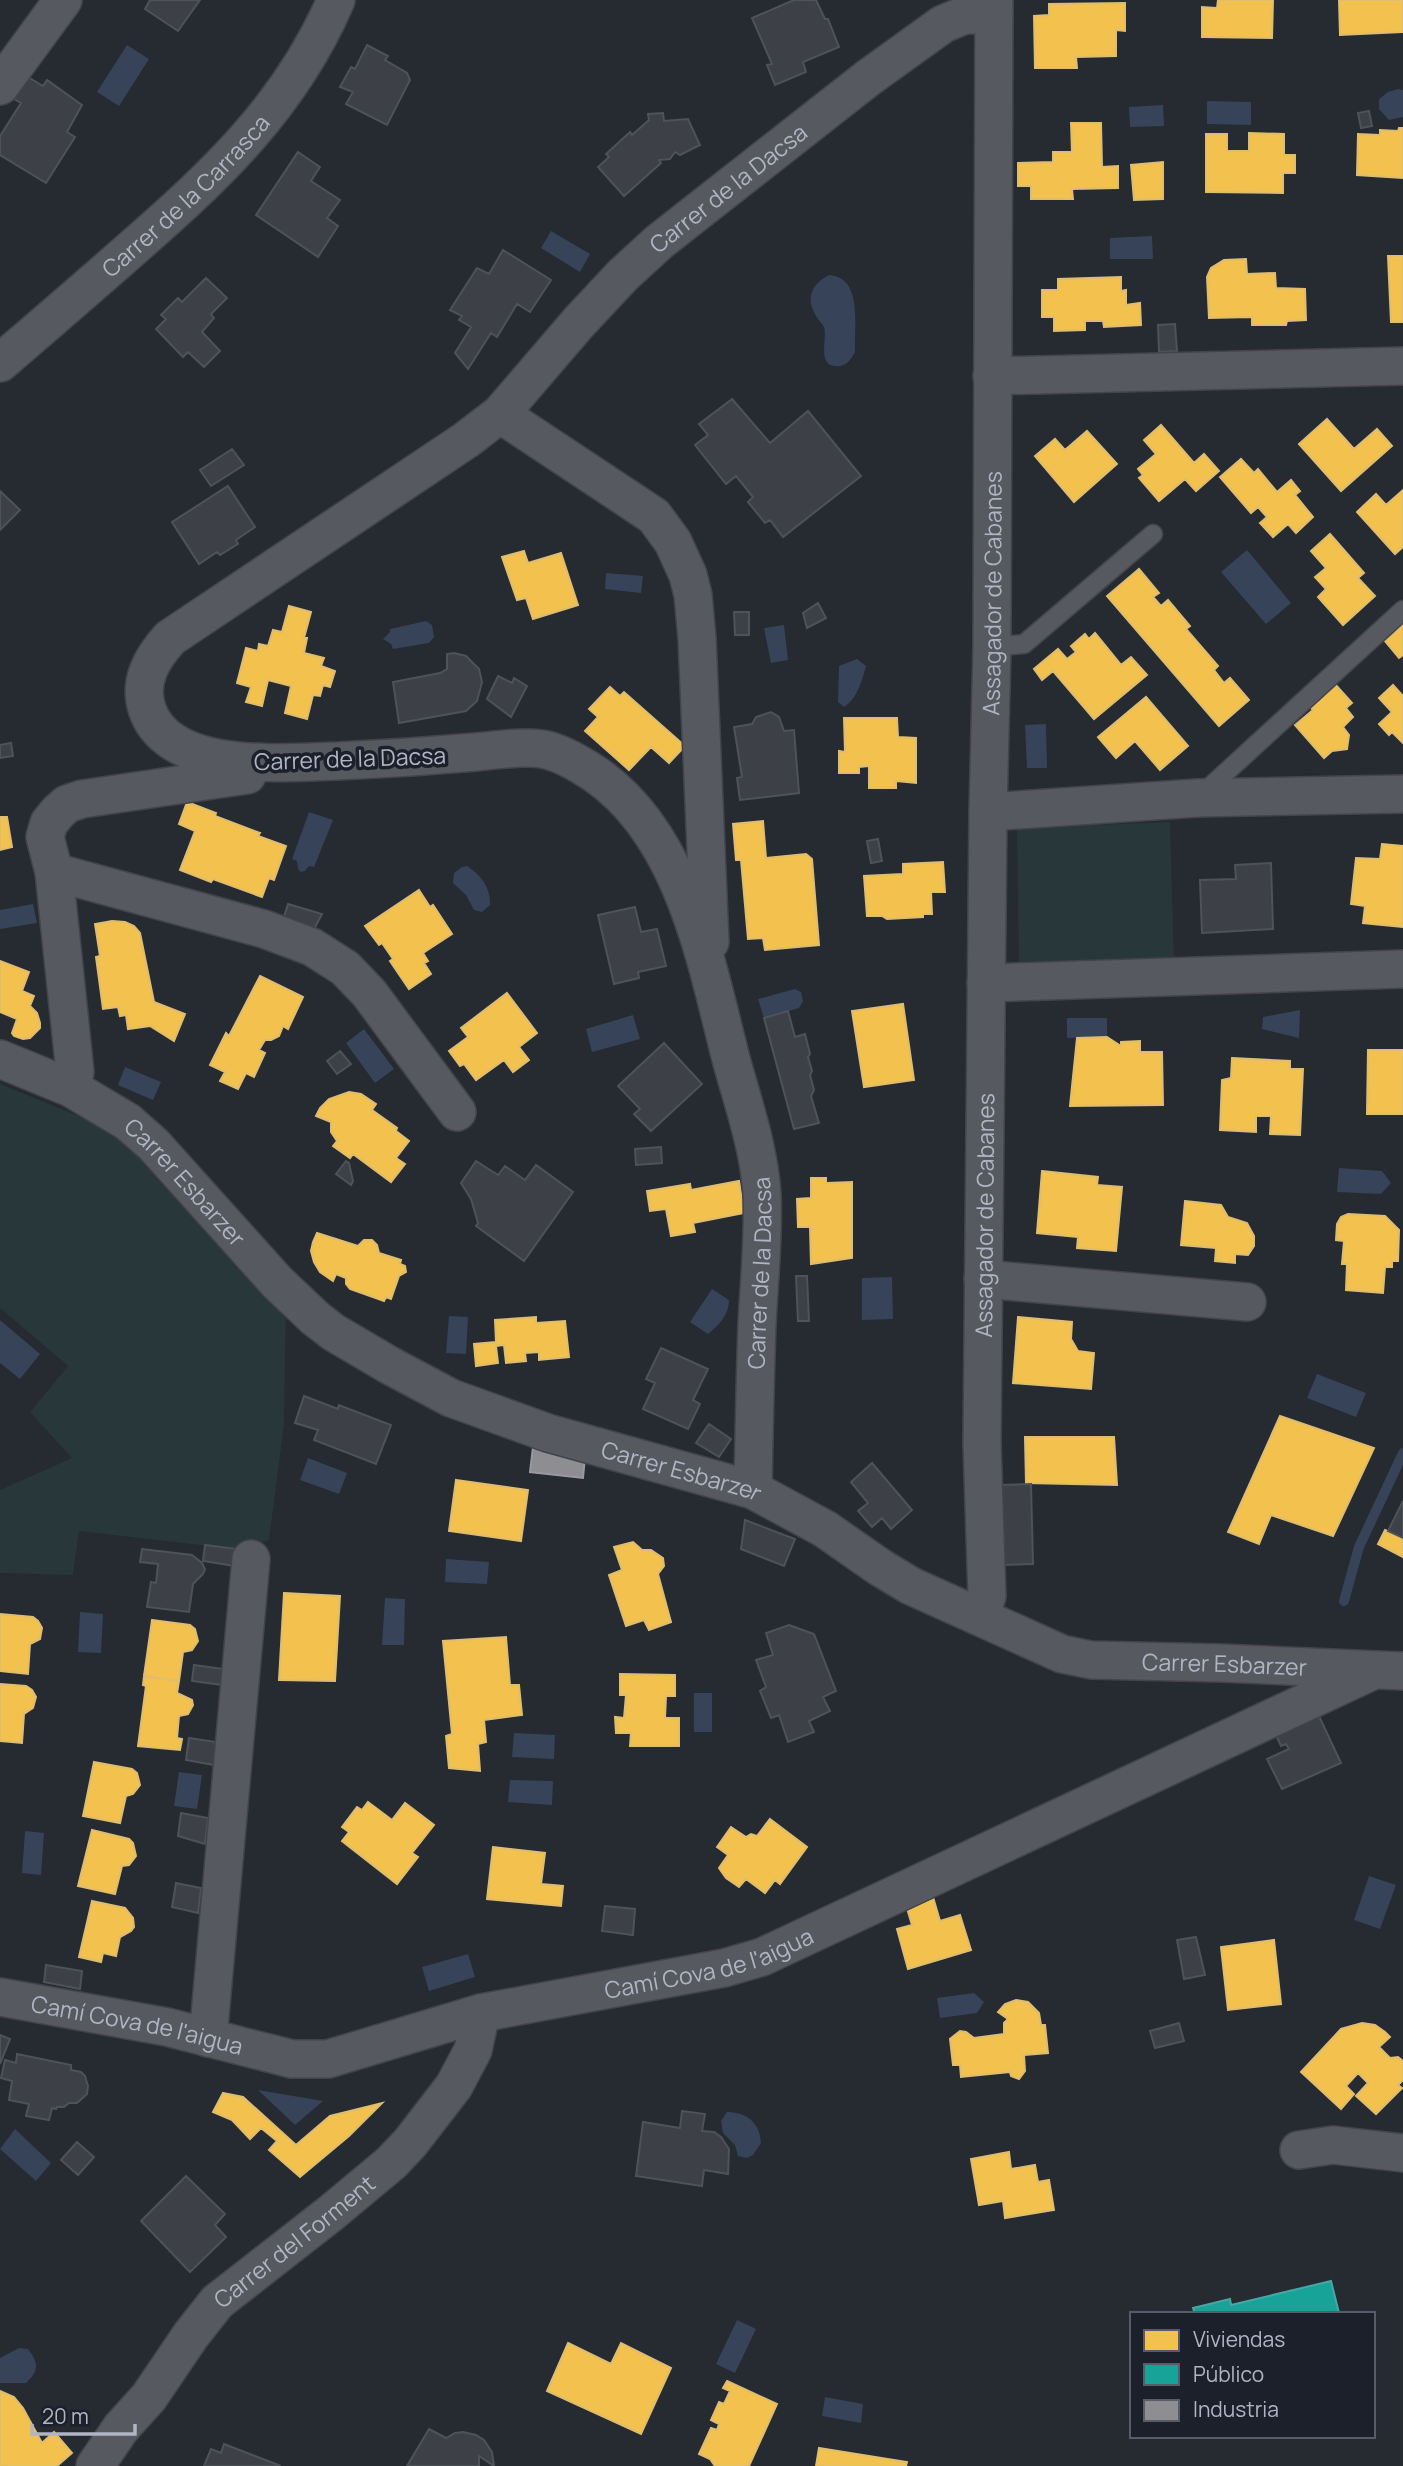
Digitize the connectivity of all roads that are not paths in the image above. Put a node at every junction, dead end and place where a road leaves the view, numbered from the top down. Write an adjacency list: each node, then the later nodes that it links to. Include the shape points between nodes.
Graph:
1 (64, 0): 4 (street)
2 (336, 0): 5 (street, Carrer de la Carrasca, via 301,69 242,147 196,193)
3 (994, 8): 7 (street, Assagador de Cabanes); 8 (street, Carrer de la Dacsa, via 943,24 659,242 600,298)
4 (0, 86)
5 (0, 363)
6 (1403, 366): 7 (street)
7 (992, 376): 11 (street, Assagador de Cabanes)
8 (500, 414): 12 (street, Carrer de la Dacsa, via 170,638 161,649 145,678 144,694 152,721 185,748); 18 (street, Carrer de la Dacsa, via 654,516 681,557 693,595 697,638)
9 (1153, 534): 11 (lane, via 1024,644)
10 (1403, 610): 14 (lane)
11 (992, 647): 15 (street, Assagador de Cabanes)
12 (254, 764): 16 (street, via 247,775 67,804 49,823 46,837); 18 (street, Carrer de la Dacsa, via 523,749 559,754 597,775 656,838 678,883)
13 (1403, 794): 14 (street)
14 (1197, 798): 15 (street)
15 (988, 812): 19 (street, Assagador de Cabanes)
16 (54, 872): 21 (street, via 75,1072); 22 (street, via 264,929 324,953 369,993)
17 (1403, 969): 19 (street)
18 (712, 977): 25 (street, Carrer de la Dacsa, via 757,1156 762,1195)
19 (986, 983): 23 (street, Assagador de Cabanes)
20 (0, 1059): 21 (street, Carrer Esbarzer)
21 (71, 1088): 25 (street, Carrer Esbarzer, via 142,1132 277,1282 333,1332 482,1411)
22 (457, 1112)
23 (983, 1279): 24 (street); 27 (street, Assagador de Cabanes, via 987,1595)
24 (1247, 1302)
25 (753, 1490): 27 (street, Carrer Esbarzer, via 825,1529 911,1586)
26 (251, 1559): 31 (street)
27 (980, 1616): 28 (street, Carrer Esbarzer, via 1062,1654 1091,1660)
28 (1396, 1670): 30 (street, Camí Cova de l'aigua, via 762,1957)
29 (0, 1997): 31 (street, Camí Cova de l'aigua)
30 (481, 2012): 31 (street, Camí Cova de l'aigua, via 328,2059 292,2059); 34 (street, Carrer del Forment, via 473,2050 463,2070 410,2143 331,2213 217,2302)
31 (208, 2038)
32 (1299, 2150): 33 (street, via 1333,2144)
33 (1403, 2152)
34 (95, 2466)

